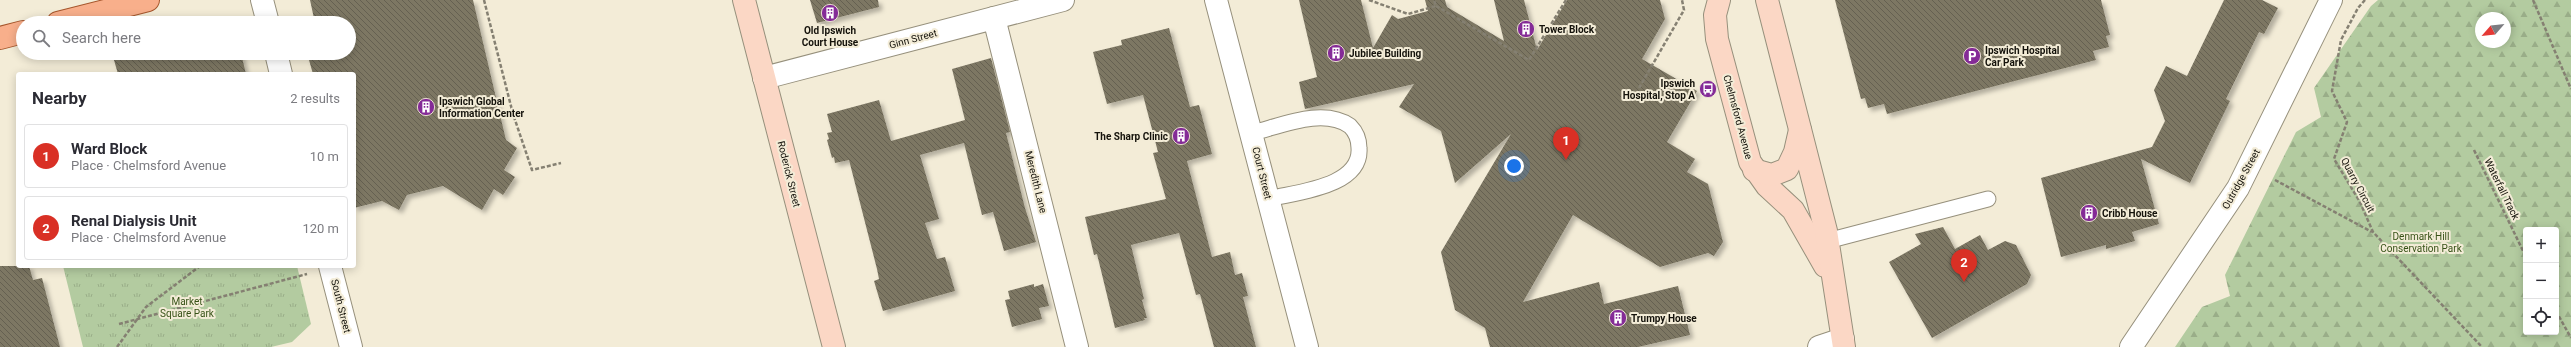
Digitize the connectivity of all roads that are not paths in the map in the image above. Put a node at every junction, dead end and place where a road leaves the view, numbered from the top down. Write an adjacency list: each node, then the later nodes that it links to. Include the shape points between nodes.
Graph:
1 (148, 0): 9 (main road)
2 (262, 0): 10 (street)
3 (744, 0): 16 (street, Roderick Street)
4 (1063, 0): 11 (street, Ginn Street)
5 (1216, 0): 18 (street, Court Street)
6 (1767, 0): 17 (street, Chelmsford Avenue)
7 (2331, 0): 31 (street, Outridge Street, via 2238,188)
8 (1720, 3): 19 (street, Chelmsford Avenue, via 1715,15 1717,39 1745,151)
9 (85, 16)
10 (266, 16)
11 (994, 18): 16 (street, Ginn Street); 28 (street, Meredith Lane)
12 (16, 34): 13 (main road)
13 (0, 38)
14 (278, 60): 15 (street)
15 (281, 72)
16 (764, 78): 27 (street, Roderick Street)
17 (1800, 130): 19 (street, via 1795,152 1787,169 1772,175); 22 (street, Chelmsford Avenue)
18 (1252, 133): 20 (street, Court Street); 20 (lane, via 1311,119 1329,118 1350,126 1360,142 1358,160 1340,180)
19 (1754, 170): 24 (street, Chelmsford Avenue, via 1793,210)
20 (1269, 199): 29 (street, Court Street)
21 (1988, 199): 22 (lane)
22 (1827, 241): 24 (street, Chelmsford Avenue)
23 (331, 268): 26 (street, South Street)
24 (1833, 280): 25 (street, Chelmsford Avenue)
25 (1844, 343): 30 (street)
26 (351, 347)
27 (834, 347)
28 (1077, 347)
29 (1307, 347)
30 (1819, 347)
31 (2131, 347)

